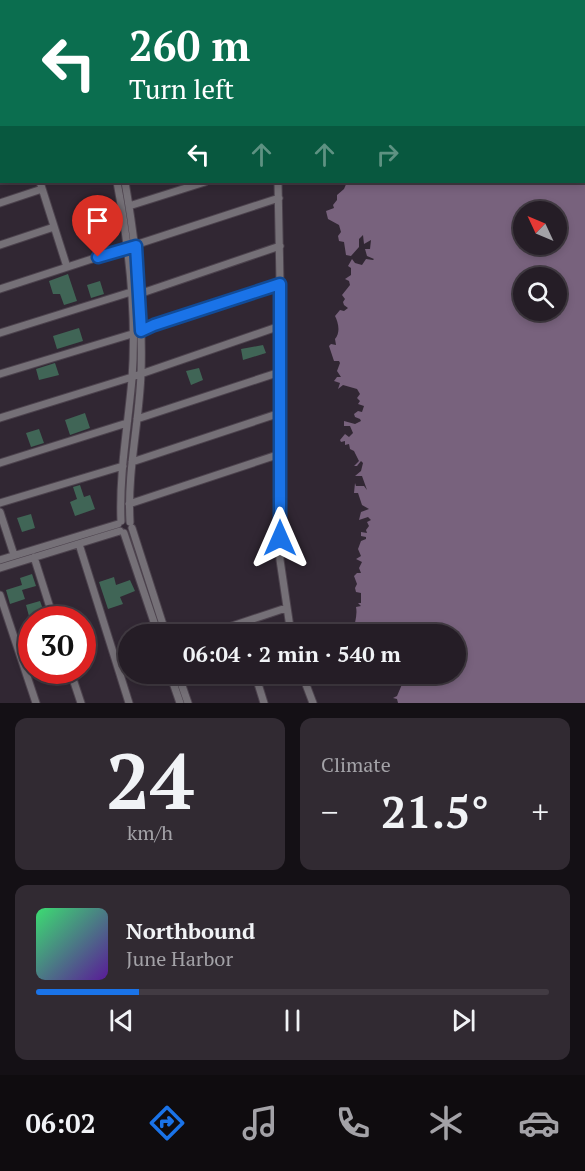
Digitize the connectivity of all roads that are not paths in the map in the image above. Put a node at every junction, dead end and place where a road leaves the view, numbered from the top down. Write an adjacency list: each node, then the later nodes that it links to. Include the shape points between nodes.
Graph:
1 (117, 183): 13 (street)
2 (125, 183): 8 (street)
3 (202, 183): 8 (street)
4 (278, 183): 6 (street)
5 (41, 185): 7 (street); 9 (street)
6 (279, 198): 11 (street); 12 (street)
7 (0, 204)
8 (129, 206): 11 (street)
9 (54, 227): 10 (street); 14 (street)
10 (0, 245)
11 (136, 246): 13 (street); 17 (street)
12 (280, 246): 15 (street); 17 (street)
13 (127, 249): 14 (street); 17 (street)
14 (67, 267): 16 (street)
15 (280, 284): 18 (street); 19 (street)
16 (0, 289)
17 (135, 293): 19 (street); 20 (street); 21 (street)
18 (280, 326): 22 (street); 24 (street)
19 (141, 331): 24 (street)
20 (0, 333)
21 (132, 333): 23 (street); 25 (street)
22 (280, 372): 26 (street); 28 (street)
23 (0, 374)
24 (141, 374): 25 (street); 28 (street)
25 (132, 377): 27 (street); 29 (street)
26 (280, 412): 30 (street); 31 (street)
27 (0, 418)
28 (137, 419): 31 (street)
29 (127, 423): 32 (street); 33 (street)
30 (280, 454): 35 (street); 45 (street, via 280,560)
31 (132, 462): 35 (street)
32 (0, 463)
33 (123, 465): 34 (street); 37 (street)
34 (0, 504)
35 (129, 504): 37 (street)
36 (0, 512): 39 (street)
37 (124, 526): 38 (street); 39 (street); 46 (street); 47 (street)
38 (79, 544): 40 (street); 57 (street)
39 (14, 555): 41 (street)
40 (34, 557): 42 (street); 44 (street)
41 (0, 560)
42 (0, 568)
43 (0, 595): 55 (street)
44 (50, 606)
45 (286, 608): 48 (street); 49 (street)
46 (155, 624)
47 (162, 624)
48 (242, 624)
49 (289, 624)
50 (75, 684): 56 (street)
51 (173, 684): 58 (street)
52 (181, 684): 59 (street)
53 (258, 684): 60 (street)
54 (306, 684): 61 (street)
55 (36, 703)
56 (81, 703)
57 (129, 703)
58 (180, 703)
59 (188, 703)
60 (264, 703)
61 (313, 703)

